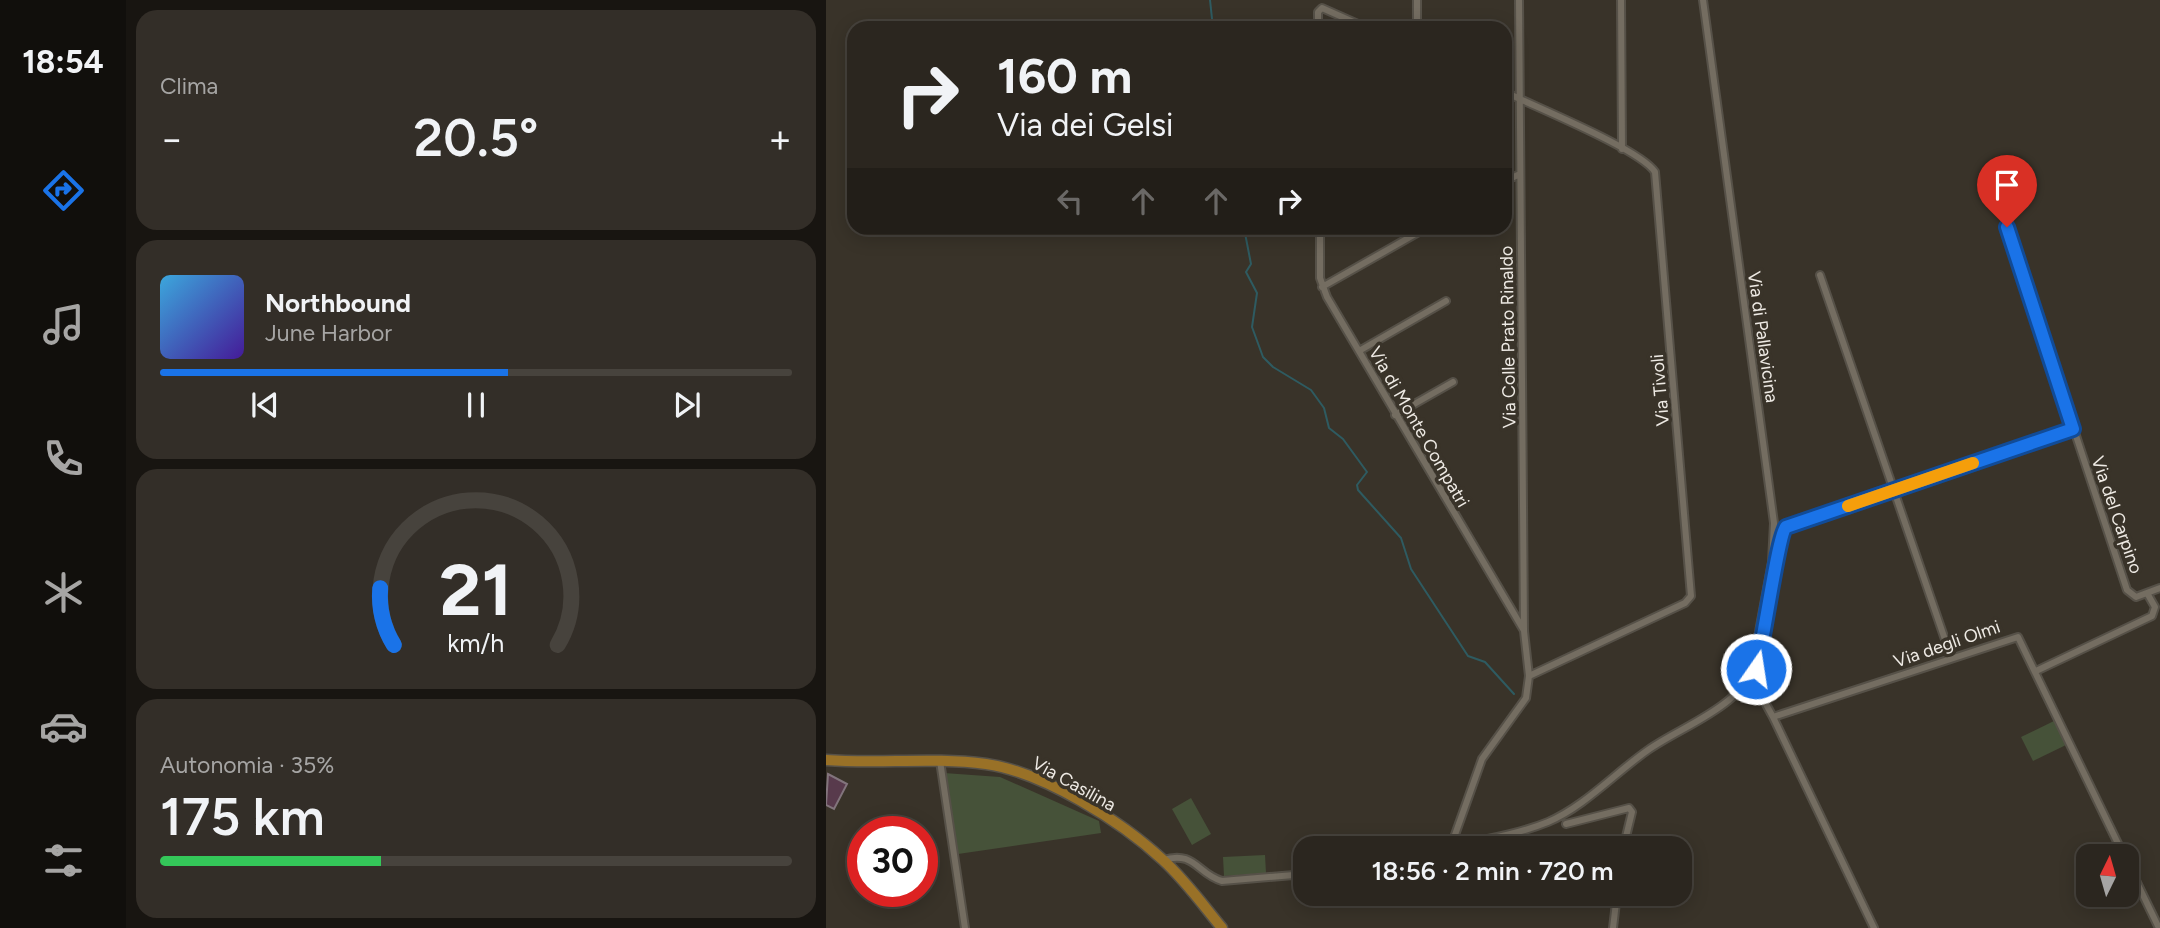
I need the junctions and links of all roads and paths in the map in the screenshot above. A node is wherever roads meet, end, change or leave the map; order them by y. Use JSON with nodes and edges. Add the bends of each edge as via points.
{"nodes":[{"id":1,"x":1417,"y":0,"type":"edge"},
{"id":2,"x":1519,"y":0,"type":"edge"},
{"id":3,"x":1621,"y":0,"type":"edge"},
{"id":4,"x":1703,"y":0,"type":"edge"},
{"id":5,"x":1319,"y":21,"type":"edge"},
{"id":6,"x":1350,"y":21,"type":"edge"},
{"id":7,"x":1417,"y":21,"type":"edge"},
{"id":8,"x":1512,"y":96,"type":"edge"},
{"id":9,"x":1520,"y":100,"type":"junction"},
{"id":10,"x":1622,"y":149,"type":"junction"},
{"id":11,"x":1520,"y":174,"type":"junction"},
{"id":12,"x":1512,"y":178,"type":"edge"},
{"id":13,"x":2007,"y":227,"type":"dead end"},
{"id":14,"x":1320,"y":235,"type":"edge"},
{"id":15,"x":1414,"y":235,"type":"edge"},
{"id":16,"x":1820,"y":275,"type":"dead end"},
{"id":17,"x":1322,"y":287,"type":"junction"},
{"id":18,"x":1446,"y":301,"type":"dead end"},
{"id":19,"x":1359,"y":351,"type":"junction"},
{"id":20,"x":1453,"y":382,"type":"dead end"},
{"id":21,"x":1395,"y":415,"type":"junction"},
{"id":22,"x":2073,"y":429,"type":"junction"},
{"id":23,"x":1893,"y":491,"type":"junction"},
{"id":24,"x":2160,"y":588,"type":"edge"},
{"id":25,"x":2147,"y":593,"type":"junction"},
{"id":26,"x":1524,"y":631,"type":"junction"},
{"id":27,"x":1951,"y":657,"type":"junction"},
{"id":28,"x":2036,"y":671,"type":"junction"},
{"id":29,"x":1529,"y":676,"type":"junction"},
{"id":30,"x":1751,"y":677,"type":"junction"},
{"id":31,"x":1773,"y":717,"type":"junction"},
{"id":32,"x":826,"y":760,"type":"edge"},
{"id":33,"x":940,"y":761,"type":"junction"},
{"id":34,"x":1566,"y":824,"type":"dead end"},
{"id":35,"x":1455,"y":836,"type":"edge"},
{"id":36,"x":1489,"y":836,"type":"edge"},
{"id":37,"x":1626,"y":836,"type":"edge"},
{"id":38,"x":2118,"y":844,"type":"edge"},
{"id":39,"x":1163,"y":860,"type":"junction"},
{"id":40,"x":1293,"y":875,"type":"edge"},
{"id":41,"x":2139,"y":887,"type":"edge"},
{"id":42,"x":1616,"y":906,"type":"edge"},
{"id":43,"x":965,"y":928,"type":"edge"},
{"id":44,"x":1222,"y":928,"type":"edge"},
{"id":45,"x":1613,"y":928,"type":"edge"},
{"id":46,"x":1874,"y":928,"type":"edge"},
{"id":47,"x":2159,"y":928,"type":"edge"}],
"edges":[{"from":1,"to":7,"type":"street"},
{"from":2,"to":9,"type":"street","name":"Via Colle Prato Rinaldo"},
{"from":3,"to":10,"type":"street"},
{"from":4,"to":30,"type":"street","name":"Via di Pallavicina","via":[[1774,523],[1772,562]]},
{"from":5,"to":6,"type":"street","via":[[1320,9]]},
{"from":8,"to":9,"type":"street","name":"Via Tivoli"},
{"from":9,"to":10,"type":"street","name":"Via Tivoli"},
{"from":9,"to":11,"type":"street","name":"Via Colle Prato Rinaldo"},
{"from":10,"to":29,"type":"street","name":"Via Tivoli","via":[[1649,164],[1656,177],[1690,597]]},
{"from":11,"to":12,"type":"street"},
{"from":11,"to":26,"type":"street","name":"Via Colle Prato Rinaldo"},
{"from":13,"to":22,"type":"street","name":"Via del Carpino"},
{"from":14,"to":17,"type":"street","name":"Via di Monte Compatri"},
{"from":15,"to":17,"type":"street"},
{"from":16,"to":23,"type":"street"},
{"from":17,"to":19,"type":"street","name":"Via di Monte Compatri"},
{"from":18,"to":19,"type":"street"},
{"from":19,"to":21,"type":"street","name":"Via di Monte Compatri"},
{"from":20,"to":21,"type":"street"},
{"from":21,"to":26,"type":"street","name":"Via di Monte Compatri"},
{"from":22,"to":23,"type":"street"},
{"from":22,"to":25,"type":"street","name":"Via del Carpino","via":[[2127,590],[2133,596]]},
{"from":23,"to":27,"type":"street"},
{"from":23,"to":30,"type":"street","via":[[1783,530],[1759,657]]},
{"from":24,"to":25,"type":"street"},
{"from":25,"to":28,"type":"street","via":[[2155,609],[2150,617]]},
{"from":26,"to":29,"type":"street","name":"Via Colle Prato Rinaldo"},
{"from":27,"to":28,"type":"street","name":"Via degli Olmi","via":[[2015,636]]},
{"from":27,"to":31,"type":"street","name":"Via degli Olmi"},
{"from":28,"to":38,"type":"street","name":"Via degli Olmi"},
{"from":29,"to":35,"type":"street","via":[[1523,704],[1482,759]]},
{"from":30,"to":31,"type":"street"},
{"from":30,"to":36,"type":"street","via":[[1700,723],[1648,750],[1553,819]]},
{"from":31,"to":46,"type":"street"},
{"from":32,"to":33,"type":"main road","name":"Via Casilina"},
{"from":33,"to":39,"type":"main road","name":"Via Casilina","via":[[992,765],[1030,776],[1115,824]]},
{"from":33,"to":43,"type":"street"},
{"from":34,"to":37,"type":"street","via":[[1629,808]]},
{"from":39,"to":40,"type":"street","via":[[1188,859],[1222,881]]},
{"from":39,"to":44,"type":"main road","name":"Via Casilina"},
{"from":41,"to":47,"type":"street","name":"Via degli Olmi"},
{"from":42,"to":45,"type":"street"}]}
